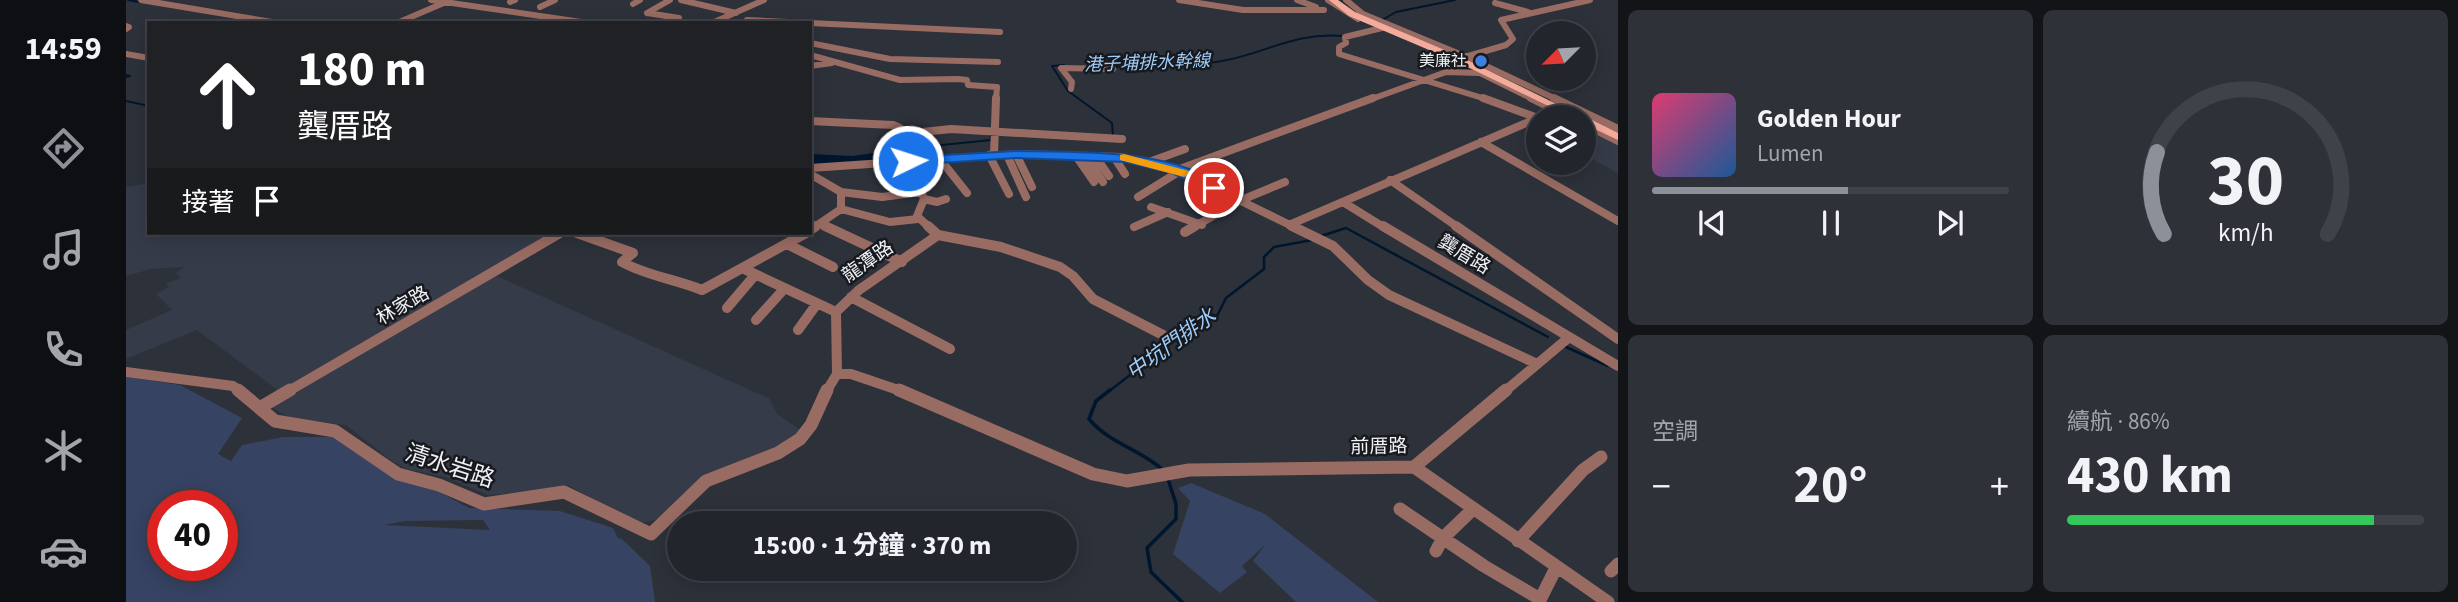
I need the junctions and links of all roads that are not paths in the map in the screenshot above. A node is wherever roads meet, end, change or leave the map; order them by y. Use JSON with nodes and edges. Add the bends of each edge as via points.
{"nodes":[{"id":1,"x":141,"y":0,"type":"edge"},
{"id":2,"x":431,"y":0,"type":"edge"},
{"id":3,"x":476,"y":0,"type":"edge"},
{"id":4,"x":555,"y":0,"type":"edge"},
{"id":5,"x":640,"y":0,"type":"edge"},
{"id":6,"x":670,"y":0,"type":"edge"},
{"id":7,"x":681,"y":0,"type":"edge"},
{"id":8,"x":764,"y":0,"type":"edge"},
{"id":9,"x":1179,"y":0,"type":"edge"},
{"id":10,"x":1297,"y":0,"type":"edge"},
{"id":11,"x":1328,"y":0,"type":"edge"},
{"id":12,"x":1333,"y":0,"type":"edge"},
{"id":13,"x":1340,"y":0,"type":"edge"},
{"id":14,"x":1346,"y":0,"type":"edge"},
{"id":15,"x":1590,"y":0,"type":"edge"},
{"id":16,"x":449,"y":1,"type":"edge"},
{"id":17,"x":1508,"y":1,"type":"edge"},
{"id":18,"x":1495,"y":3,"type":"dead end"},
{"id":19,"x":540,"y":4,"type":"edge"},
{"id":20,"x":633,"y":4,"type":"dead end"},
{"id":21,"x":465,"y":5,"type":"junction"},
{"id":22,"x":528,"y":6,"type":"dead end"},
{"id":23,"x":1324,"y":10,"type":"junction"},
{"id":24,"x":1541,"y":11,"type":"junction"},
{"id":25,"x":1531,"y":13,"type":"junction"},
{"id":26,"x":735,"y":14,"type":"junction"},
{"id":27,"x":1355,"y":14,"type":"junction"},
{"id":28,"x":665,"y":16,"type":"junction"},
{"id":29,"x":679,"y":18,"type":"dead end"},
{"id":30,"x":266,"y":21,"type":"edge"},
{"id":31,"x":402,"y":21,"type":"edge"},
{"id":32,"x":574,"y":21,"type":"edge"},
{"id":33,"x":657,"y":21,"type":"edge"},
{"id":34,"x":717,"y":21,"type":"edge"},
{"id":35,"x":750,"y":21,"type":"edge"},
{"id":36,"x":812,"y":23,"type":"edge"},
{"id":37,"x":1380,"y":25,"type":"junction"},
{"id":38,"x":1000,"y":32,"type":"dead end"},
{"id":39,"x":812,"y":43,"type":"edge"},
{"id":40,"x":126,"y":54,"type":"edge"},
{"id":41,"x":812,"y":56,"type":"edge"},
{"id":42,"x":147,"y":58,"type":"edge"},
{"id":43,"x":1460,"y":58,"type":"junction"},
{"id":44,"x":834,"y":62,"type":"junction"},
{"id":45,"x":998,"y":62,"type":"dead end"},
{"id":46,"x":812,"y":66,"type":"edge"},
{"id":47,"x":1113,"y":69,"type":"dead end"},
{"id":48,"x":1479,"y":73,"type":"junction"},
{"id":49,"x":1419,"y":82,"type":"junction"},
{"id":50,"x":1517,"y":83,"type":"junction"},
{"id":51,"x":1071,"y":89,"type":"dead end"},
{"id":52,"x":1551,"y":105,"type":"edge"},
{"id":53,"x":1552,"y":105,"type":"edge"},
{"id":54,"x":1553,"y":105,"type":"edge"},
{"id":55,"x":1526,"y":113,"type":"edge"},
{"id":56,"x":812,"y":121,"type":"edge"},
{"id":57,"x":1526,"y":123,"type":"edge"},
{"id":58,"x":1596,"y":125,"type":"edge"},
{"id":59,"x":993,"y":130,"type":"junction"},
{"id":60,"x":904,"y":134,"type":"junction"},
{"id":61,"x":1618,"y":135,"type":"edge"},
{"id":62,"x":1122,"y":139,"type":"dead end"},
{"id":63,"x":1481,"y":142,"type":"junction"},
{"id":64,"x":1185,"y":149,"type":"dead end"},
{"id":65,"x":1012,"y":154,"type":"junction"},
{"id":66,"x":991,"y":155,"type":"junction"},
{"id":67,"x":1086,"y":156,"type":"junction"},
{"id":68,"x":1114,"y":157,"type":"junction"},
{"id":69,"x":931,"y":160,"type":"junction"},
{"id":70,"x":1149,"y":162,"type":"junction"},
{"id":71,"x":812,"y":168,"type":"edge"},
{"id":72,"x":1178,"y":171,"type":"junction"},
{"id":73,"x":1125,"y":174,"type":"dead end"},
{"id":74,"x":812,"y":175,"type":"edge"},
{"id":75,"x":1102,"y":180,"type":"dead end"},
{"id":76,"x":1390,"y":180,"type":"junction"},
{"id":77,"x":1285,"y":182,"type":"dead end"},
{"id":78,"x":1032,"y":187,"type":"dead end"},
{"id":79,"x":841,"y":192,"type":"junction"},
{"id":80,"x":967,"y":193,"type":"dead end"},
{"id":81,"x":1009,"y":194,"type":"dead end"},
{"id":82,"x":923,"y":196,"type":"junction"},
{"id":83,"x":1026,"y":197,"type":"dead end"},
{"id":84,"x":1138,"y":197,"type":"dead end"},
{"id":85,"x":946,"y":199,"type":"dead end"},
{"id":86,"x":1239,"y":201,"type":"junction"},
{"id":87,"x":1343,"y":202,"type":"junction"},
{"id":88,"x":841,"y":209,"type":"junction"},
{"id":89,"x":918,"y":219,"type":"junction"},
{"id":90,"x":1618,"y":221,"type":"edge"},
{"id":91,"x":821,"y":224,"type":"junction"},
{"id":92,"x":1133,"y":224,"type":"dead end"},
{"id":93,"x":1202,"y":225,"type":"junction"},
{"id":94,"x":1289,"y":225,"type":"junction"},
{"id":95,"x":812,"y":230,"type":"edge"},
{"id":96,"x":1185,"y":232,"type":"dead end"},
{"id":97,"x":938,"y":234,"type":"junction"},
{"id":98,"x":557,"y":235,"type":"edge"},
{"id":99,"x":583,"y":235,"type":"edge"},
{"id":100,"x":803,"y":235,"type":"edge"},
{"id":101,"x":787,"y":244,"type":"junction"},
{"id":102,"x":902,"y":262,"type":"junction"},
{"id":103,"x":833,"y":267,"type":"dead end"},
{"id":104,"x":744,"y":270,"type":"junction"},
{"id":105,"x":755,"y":275,"type":"junction"},
{"id":106,"x":784,"y":289,"type":"junction"},
{"id":107,"x":851,"y":297,"type":"junction"},
{"id":108,"x":816,"y":304,"type":"junction"},
{"id":109,"x":727,"y":308,"type":"dead end"},
{"id":110,"x":836,"y":312,"type":"junction"},
{"id":111,"x":756,"y":320,"type":"dead end"},
{"id":112,"x":798,"y":330,"type":"dead end"},
{"id":113,"x":1163,"y":335,"type":"dead end"},
{"id":114,"x":1567,"y":339,"type":"junction"},
{"id":115,"x":1618,"y":339,"type":"edge"},
{"id":116,"x":950,"y":349,"type":"dead end"},
{"id":117,"x":1535,"y":363,"type":"junction"},
{"id":118,"x":1618,"y":366,"type":"edge"},
{"id":119,"x":126,"y":372,"type":"edge"},
{"id":120,"x":837,"y":374,"type":"junction"},
{"id":121,"x":261,"y":407,"type":"junction"},
{"id":122,"x":1601,"y":457,"type":"dead end"},
{"id":123,"x":1414,"y":467,"type":"junction"},
{"id":124,"x":1401,"y":509,"type":"dead end"},
{"id":125,"x":1472,"y":510,"type":"junction"},
{"id":126,"x":1518,"y":541,"type":"junction"},
{"id":127,"x":1440,"y":545,"type":"junction"},
{"id":128,"x":1556,"y":568,"type":"junction"},
{"id":129,"x":1539,"y":600,"type":"edge"},
{"id":130,"x":1608,"y":602,"type":"edge"}],
"edges":[{"from":1,"to":30,"type":"street"},
{"from":2,"to":16,"type":"street"},
{"from":3,"to":21,"type":"street"},
{"from":4,"to":19,"type":"street"},
{"from":5,"to":20,"type":"street"},
{"from":6,"to":28,"type":"street","via":[[648,13]]},
{"from":7,"to":26,"type":"street"},
{"from":8,"to":26,"type":"street"},
{"from":9,"to":23,"type":"street","via":[[1243,10]]},
{"from":10,"to":23,"type":"street"},
{"from":11,"to":27,"type":"street"},
{"from":12,"to":27,"type":"main road"},
{"from":13,"to":27,"type":"main road"},
{"from":14,"to":27,"type":"street"},
{"from":15,"to":24,"type":"street"},
{"from":16,"to":21,"type":"street"},
{"from":16,"to":31,"type":"street"},
{"from":17,"to":24,"type":"street"},
{"from":18,"to":25,"type":"street"},
{"from":19,"to":22,"type":"street"},
{"from":21,"to":32,"type":"street"},
{"from":23,"to":27,"type":"street"},
{"from":24,"to":25,"type":"street"},
{"from":25,"to":43,"type":"street","via":[[1500,20],[1513,37],[1506,45]]},
{"from":26,"to":34,"type":"street"},
{"from":26,"to":35,"type":"street"},
{"from":27,"to":37,"type":"main road"},
{"from":28,"to":29,"type":"street"},
{"from":28,"to":33,"type":"street"},
{"from":36,"to":38,"type":"street"},
{"from":37,"to":43,"type":"main road"},
{"from":37,"to":49,"type":"street","via":[[1354,38],[1342,35],[1346,43],[1339,47],[1339,54]]},
{"from":39,"to":45,"type":"street","via":[[900,60]]},
{"from":40,"to":42,"type":"street"},
{"from":41,"to":44,"type":"street"},
{"from":43,"to":48,"type":"street"},
{"from":43,"to":50,"type":"main road"},
{"from":43,"to":53,"type":"main road"},
{"from":44,"to":46,"type":"street"},
{"from":44,"to":59,"type":"street","via":[[900,80],[958,79],[967,80],[968,85],[997,87]]},
{"from":47,"to":51,"type":"street","via":[[1061,68],[1072,82]]},
{"from":48,"to":49,"type":"street","via":[[1446,72]]},
{"from":48,"to":52,"type":"street"},
{"from":49,"to":55,"type":"street"},
{"from":49,"to":72,"type":"street"},
{"from":50,"to":54,"type":"main road"},
{"from":50,"to":61,"type":"street"},
{"from":56,"to":60,"type":"street","via":[[893,125]]},
{"from":57,"to":63,"type":"street"},
{"from":58,"to":61,"type":"main road"},
{"from":59,"to":60,"type":"street"},
{"from":59,"to":62,"type":"street"},
{"from":59,"to":66,"type":"street"},
{"from":60,"to":69,"type":"street"},
{"from":63,"to":76,"type":"street"},
{"from":63,"to":90,"type":"street"},
{"from":64,"to":70,"type":"street"},
{"from":65,"to":66,"type":"street"},
{"from":65,"to":67,"type":"street"},
{"from":65,"to":78,"type":"street"},
{"from":65,"to":83,"type":"street"},
{"from":66,"to":69,"type":"street"},
{"from":66,"to":81,"type":"street"},
{"from":67,"to":68,"type":"street"},
{"from":67,"to":75,"type":"street"},
{"from":68,"to":70,"type":"street"},
{"from":68,"to":73,"type":"street"},
{"from":69,"to":71,"type":"street"},
{"from":69,"to":80,"type":"street"},
{"from":69,"to":82,"type":"street","via":[[917,166],[915,174]]},
{"from":70,"to":72,"type":"street"},
{"from":72,"to":84,"type":"street"},
{"from":72,"to":86,"type":"street"},
{"from":74,"to":79,"type":"street"},
{"from":76,"to":87,"type":"street"},
{"from":76,"to":115,"type":"street"},
{"from":77,"to":86,"type":"street"},
{"from":79,"to":82,"type":"street"},
{"from":79,"to":88,"type":"street"},
{"from":82,"to":85,"type":"street","via":[[937,202]]},
{"from":82,"to":89,"type":"street"},
{"from":86,"to":93,"type":"street"},
{"from":86,"to":94,"type":"street"},
{"from":87,"to":94,"type":"street"},
{"from":87,"to":114,"type":"street","name":"龔厝路"},
{"from":88,"to":89,"type":"street","via":[[893,220]]},
{"from":88,"to":91,"type":"street"},
{"from":89,"to":97,"type":"street"},
{"from":91,"to":95,"type":"street"},
{"from":91,"to":102,"type":"street"},
{"from":92,"to":93,"type":"street","via":[[1159,209]]},
{"from":93,"to":96,"type":"street"},
{"from":94,"to":117,"type":"street","via":[[1338,250],[1388,295]]},
{"from":97,"to":102,"type":"street","name":"龍潭路"},
{"from":97,"to":113,"type":"street","via":[[1040,258],[1073,276],[1093,299]]},
{"from":98,"to":121,"type":"street","name":"林家路"},
{"from":99,"to":104,"type":"street","via":[[633,253],[621,262],[642,273],[702,290]]},
{"from":100,"to":101,"type":"street"},
{"from":101,"to":103,"type":"street"},
{"from":101,"to":104,"type":"street"},
{"from":102,"to":107,"type":"street","name":"龍潭路"},
{"from":104,"to":105,"type":"street"},
{"from":105,"to":106,"type":"street"},
{"from":105,"to":109,"type":"street"},
{"from":106,"to":108,"type":"street"},
{"from":106,"to":111,"type":"street"},
{"from":107,"to":110,"type":"street","name":"龍潭路"},
{"from":107,"to":116,"type":"street"},
{"from":108,"to":110,"type":"street"},
{"from":108,"to":112,"type":"street"},
{"from":110,"to":120,"type":"street","name":"龍潭路","via":[[841,326],[834,354]]},
{"from":114,"to":117,"type":"street","name":"前厝路"},
{"from":114,"to":118,"type":"street"},
{"from":117,"to":123,"type":"street","name":"前厝路","via":[[1495,402]]},
{"from":119,"to":121,"type":"street","name":"清水岩路","via":[[233,386]]},
{"from":120,"to":121,"type":"street","name":"清水岩路","via":[[800,439],[772,457],[704,482],[651,534],[564,492],[484,504],[398,474],[335,431],[275,421]]},
{"from":120,"to":123,"type":"street","name":"前厝路","via":[[851,374],[925,398],[1093,474],[1127,481],[1171,473],[1267,467]]},
{"from":122,"to":126,"type":"street","via":[[1583,470]]},
{"from":123,"to":125,"type":"street"},
{"from":124,"to":127,"type":"street"},
{"from":125,"to":126,"type":"street"},
{"from":125,"to":127,"type":"street"},
{"from":126,"to":128,"type":"street"},
{"from":127,"to":129,"type":"street"},
{"from":128,"to":129,"type":"street"},
{"from":128,"to":130,"type":"street"}]}
